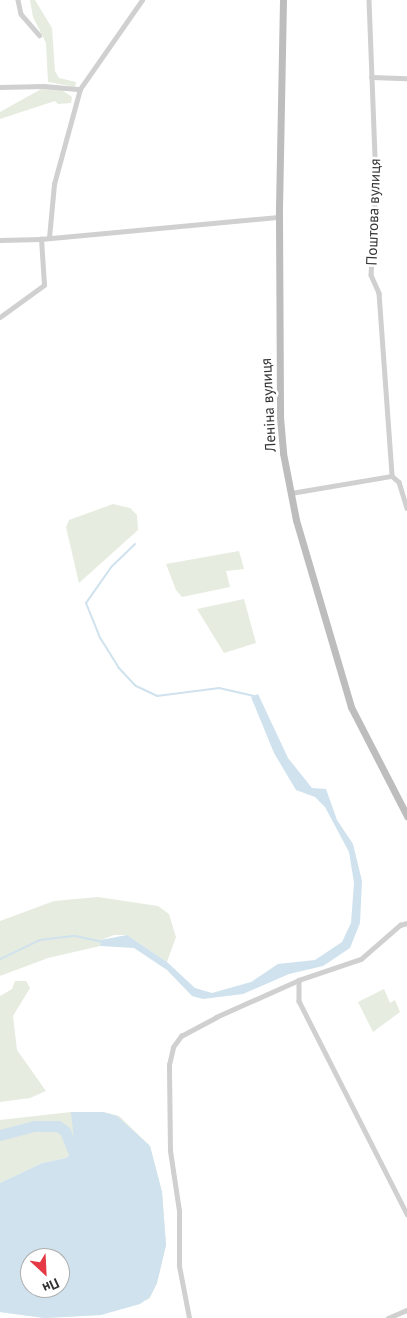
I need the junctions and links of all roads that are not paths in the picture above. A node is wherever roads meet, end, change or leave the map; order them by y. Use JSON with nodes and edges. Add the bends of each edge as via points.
{"nodes":[{"id":1,"x":18,"y":0,"type":"edge"},
{"id":2,"x":142,"y":0,"type":"edge"},
{"id":3,"x":283,"y":0,"type":"edge"},
{"id":4,"x":369,"y":0,"type":"edge"},
{"id":5,"x":39,"y":35,"type":"dead end"},
{"id":6,"x":371,"y":77,"type":"junction"},
{"id":7,"x":407,"y":78,"type":"edge"},
{"id":8,"x":0,"y":87,"type":"edge"},
{"id":9,"x":80,"y":89,"type":"junction"},
{"id":10,"x":279,"y":216,"type":"junction"},
{"id":11,"x":49,"y":238,"type":"junction"},
{"id":12,"x":41,"y":239,"type":"junction"},
{"id":13,"x":0,"y":240,"type":"edge"},
{"id":14,"x":0,"y":317,"type":"edge"},
{"id":15,"x":392,"y":476,"type":"junction"},
{"id":16,"x":291,"y":493,"type":"junction"},
{"id":17,"x":407,"y":508,"type":"edge"},
{"id":18,"x":407,"y":816,"type":"edge"},
{"id":19,"x":407,"y":923,"type":"edge"},
{"id":20,"x":299,"y":980,"type":"junction"},
{"id":21,"x":407,"y":1214,"type":"edge"},
{"id":22,"x":407,"y":1310,"type":"edge"},
{"id":23,"x":189,"y":1318,"type":"edge"},
{"id":24,"x":388,"y":1318,"type":"edge"}],
"edges":[{"from":1,"to":5,"type":"street","via":[[21,14]]},
{"from":2,"to":9,"type":"street"},
{"from":3,"to":10,"type":"street","name":"Леніна вулиця"},
{"from":4,"to":6,"type":"street","name":"Поштова вулиця"},
{"from":6,"to":7,"type":"street"},
{"from":6,"to":15,"type":"street","name":"Поштова вулиця","via":[[376,186],[371,275],[379,293]]},
{"from":8,"to":9,"type":"street"},
{"from":9,"to":11,"type":"street","via":[[54,184]]},
{"from":10,"to":11,"type":"street"},
{"from":10,"to":16,"type":"street","name":"Леніна вулиця","via":[[280,417]]},
{"from":11,"to":12,"type":"street"},
{"from":12,"to":13,"type":"street"},
{"from":12,"to":14,"type":"street","via":[[44,285]]},
{"from":15,"to":16,"type":"street"},
{"from":15,"to":17,"type":"street","name":"Поштова вулиця","via":[[399,482]]},
{"from":16,"to":18,"type":"street","name":"Леніна вулиця","via":[[351,707]]},
{"from":19,"to":20,"type":"street","via":[[400,925],[361,959]]},
{"from":20,"to":21,"type":"street","via":[[298,1001]]},
{"from":20,"to":23,"type":"street","via":[[216,1017],[181,1036],[173,1047],[169,1065],[170,1151],[179,1212],[179,1266]]},
{"from":22,"to":24,"type":"street"}]}
